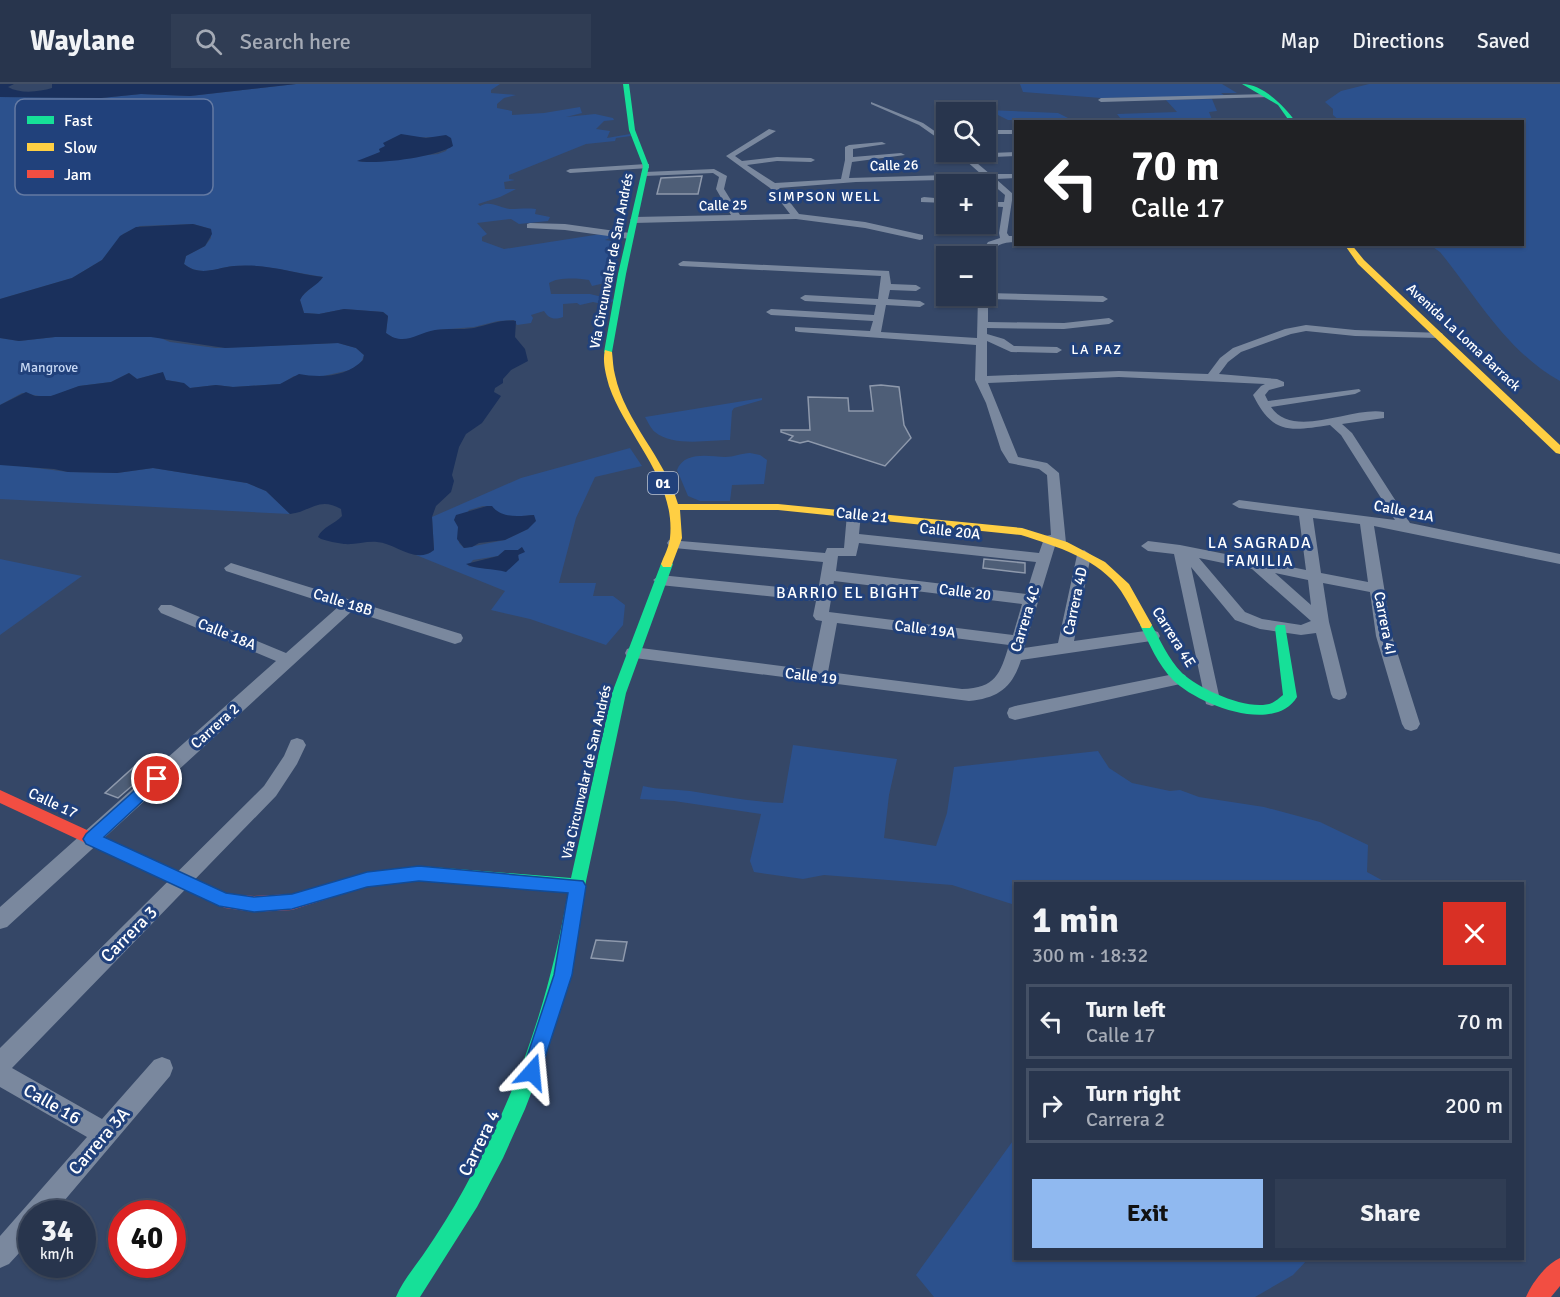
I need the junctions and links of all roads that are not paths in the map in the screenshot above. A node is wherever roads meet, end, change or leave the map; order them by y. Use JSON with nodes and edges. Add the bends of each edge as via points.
{"nodes":[{"id":1,"x":626,"y":84,"type":"edge"},
{"id":2,"x":1245,"y":84,"type":"edge"},
{"id":3,"x":1268,"y":96,"type":"junction"},
{"id":4,"x":1101,"y":100,"type":"dead end"},
{"id":5,"x":873,"y":104,"type":"dead end"},
{"id":6,"x":1292,"y":120,"type":"edge"},
{"id":7,"x":772,"y":131,"type":"dead end"},
{"id":8,"x":996,"y":132,"type":"edge"},
{"id":9,"x":1014,"y":132,"type":"edge"},
{"id":10,"x":936,"y":134,"type":"edge"},
{"id":11,"x":882,"y":144,"type":"dead end"},
{"id":12,"x":996,"y":154,"type":"edge"},
{"id":13,"x":1014,"y":154,"type":"edge"},
{"id":14,"x":901,"y":155,"type":"dead end"},
{"id":15,"x":811,"y":160,"type":"dead end"},
{"id":16,"x":849,"y":160,"type":"junction"},
{"id":17,"x":972,"y":162,"type":"edge"},
{"id":18,"x":741,"y":163,"type":"junction"},
{"id":19,"x":977,"y":166,"type":"junction"},
{"id":20,"x":994,"y":166,"type":"dead end"},
{"id":21,"x":646,"y":170,"type":"junction"},
{"id":22,"x":570,"y":171,"type":"dead end"},
{"id":23,"x":986,"y":174,"type":"edge"},
{"id":24,"x":1014,"y":176,"type":"edge"},
{"id":25,"x":996,"y":177,"type":"edge"},
{"id":26,"x":936,"y":180,"type":"edge"},
{"id":27,"x":844,"y":181,"type":"junction"},
{"id":28,"x":996,"y":182,"type":"edge"},
{"id":29,"x":774,"y":186,"type":"junction"},
{"id":30,"x":1012,"y":192,"type":"edge"},
{"id":31,"x":924,"y":200,"type":"dead end"},
{"id":32,"x":936,"y":201,"type":"edge"},
{"id":33,"x":996,"y":204,"type":"edge"},
{"id":34,"x":1008,"y":205,"type":"junction"},
{"id":35,"x":796,"y":216,"type":"junction"},
{"id":36,"x":738,"y":219,"type":"junction"},
{"id":37,"x":634,"y":220,"type":"junction"},
{"id":38,"x":1005,"y":220,"type":"junction"},
{"id":39,"x":1014,"y":221,"type":"edge"},
{"id":40,"x":530,"y":226,"type":"dead end"},
{"id":41,"x":630,"y":236,"type":"junction"},
{"id":42,"x":920,"y":237,"type":"dead end"},
{"id":43,"x":1005,"y":238,"type":"junction"},
{"id":44,"x":1014,"y":239,"type":"edge"},
{"id":45,"x":990,"y":246,"type":"edge"},
{"id":46,"x":1349,"y":246,"type":"edge"},
{"id":47,"x":683,"y":264,"type":"dead end"},
{"id":48,"x":837,"y":285,"type":"junction"},
{"id":49,"x":886,"y":287,"type":"junction"},
{"id":50,"x":916,"y":288,"type":"dead end"},
{"id":51,"x":996,"y":296,"type":"edge"},
{"id":52,"x":805,"y":298,"type":"dead end"},
{"id":53,"x":1103,"y":299,"type":"dead end"},
{"id":54,"x":883,"y":302,"type":"junction"},
{"id":55,"x":920,"y":304,"type":"dead end"},
{"id":56,"x":983,"y":306,"type":"edge"},
{"id":57,"x":771,"y":312,"type":"dead end"},
{"id":58,"x":835,"y":316,"type":"junction"},
{"id":59,"x":879,"y":318,"type":"junction"},
{"id":60,"x":1109,"y":321,"type":"dead end"},
{"id":61,"x":799,"y":329,"type":"dead end"},
{"id":62,"x":832,"y":331,"type":"junction"},
{"id":63,"x":875,"y":334,"type":"junction"},
{"id":64,"x":1437,"y":334,"type":"junction"},
{"id":65,"x":983,"y":335,"type":"junction"},
{"id":66,"x":1057,"y":350,"type":"dead end"},
{"id":67,"x":1211,"y":377,"type":"junction"},
{"id":68,"x":981,"y":380,"type":"junction"},
{"id":69,"x":1355,"y":391,"type":"dead end"},
{"id":70,"x":1264,"y":405,"type":"junction"},
{"id":71,"x":1380,"y":415,"type":"dead end"},
{"id":72,"x":1333,"y":423,"type":"junction"},
{"id":73,"x":1560,"y":451,"type":"edge"},
{"id":74,"x":1239,"y":504,"type":"dead end"},
{"id":75,"x":674,"y":507,"type":"junction"},
{"id":76,"x":1305,"y":512,"type":"junction"},
{"id":77,"x":854,"y":514,"type":"junction"},
{"id":78,"x":1366,"y":520,"type":"junction"},
{"id":79,"x":1405,"y":526,"type":"junction"},
{"id":80,"x":852,"y":538,"type":"junction"},
{"id":81,"x":1054,"y":541,"type":"junction"},
{"id":82,"x":674,"y":543,"type":"junction"},
{"id":83,"x":1148,"y":546,"type":"dead end"},
{"id":84,"x":1182,"y":550,"type":"junction"},
{"id":85,"x":1084,"y":555,"type":"junction"},
{"id":86,"x":831,"y":558,"type":"junction"},
{"id":87,"x":1044,"y":558,"type":"junction"},
{"id":88,"x":1560,"y":559,"type":"edge"},
{"id":89,"x":1256,"y":565,"type":"junction"},
{"id":90,"x":231,"y":568,"type":"dead end"},
{"id":91,"x":828,"y":575,"type":"junction"},
{"id":92,"x":1317,"y":578,"type":"junction"},
{"id":93,"x":660,"y":580,"type":"junction"},
{"id":94,"x":1378,"y":589,"type":"junction"},
{"id":95,"x":824,"y":597,"type":"junction"},
{"id":96,"x":1031,"y":600,"type":"junction"},
{"id":97,"x":350,"y":604,"type":"junction"},
{"id":98,"x":166,"y":609,"type":"dead end"},
{"id":99,"x":831,"y":617,"type":"junction"},
{"id":100,"x":1321,"y":622,"type":"junction"},
{"id":101,"x":1281,"y":627,"type":"junction"},
{"id":102,"x":1152,"y":636,"type":"junction"},
{"id":103,"x":455,"y":638,"type":"dead end"},
{"id":104,"x":1017,"y":648,"type":"junction"},
{"id":105,"x":1065,"y":648,"type":"junction"},
{"id":106,"x":633,"y":653,"type":"junction"},
{"id":107,"x":288,"y":660,"type":"junction"},
{"id":108,"x":819,"y":677,"type":"junction"},
{"id":109,"x":1179,"y":679,"type":"junction"},
{"id":110,"x":989,"y":691,"type":"joint"},
{"id":111,"x":1339,"y":694,"type":"dead end"},
{"id":112,"x":1212,"y":700,"type":"junction"},
{"id":113,"x":1015,"y":713,"type":"dead end"},
{"id":114,"x":1411,"y":724,"type":"dead end"},
{"id":115,"x":297,"y":745,"type":"dead end"},
{"id":116,"x":0,"y":796,"type":"edge"},
{"id":117,"x":91,"y":839,"type":"junction"},
{"id":118,"x":180,"y":882,"type":"junction"},
{"id":119,"x":577,"y":886,"type":"junction"},
{"id":120,"x":0,"y":920,"type":"edge"},
{"id":121,"x":0,"y":1064,"type":"edge"},
{"id":122,"x":162,"y":1068,"type":"dead end"},
{"id":123,"x":0,"y":1074,"type":"edge"},
{"id":124,"x":105,"y":1134,"type":"junction"},
{"id":125,"x":48,"y":1200,"type":"edge"},
{"id":126,"x":18,"y":1234,"type":"edge"},
{"id":127,"x":0,"y":1255,"type":"edge"},
{"id":128,"x":1560,"y":1269,"type":"edge"},
{"id":129,"x":407,"y":1297,"type":"edge"},
{"id":130,"x":1538,"y":1297,"type":"edge"}],
"edges":[{"from":1,"to":21,"type":"main road","name":"Vía Circunvalar de San Andrés","via":[[632,130]]},
{"from":2,"to":3,"type":"main road"},
{"from":3,"to":4,"type":"street"},
{"from":3,"to":6,"type":"main road"},
{"from":5,"to":10,"type":"street"},
{"from":7,"to":18,"type":"street","via":[[731,154]]},
{"from":8,"to":9,"type":"street"},
{"from":11,"to":16,"type":"street","via":[[849,146]]},
{"from":12,"to":13,"type":"street"},
{"from":14,"to":16,"type":"street"},
{"from":15,"to":18,"type":"street"},
{"from":16,"to":27,"type":"street"},
{"from":17,"to":19,"type":"street"},
{"from":18,"to":29,"type":"street"},
{"from":19,"to":20,"type":"street"},
{"from":19,"to":23,"type":"street"},
{"from":21,"to":22,"type":"street"},
{"from":21,"to":36,"type":"street","via":[[720,173],[720,189]]},
{"from":21,"to":37,"type":"main road","name":"Vía Circunvalar de San Andrés","number":"01"},
{"from":24,"to":25,"type":"street","name":"Calle 26"},
{"from":26,"to":27,"type":"street","name":"Calle 26","via":[[856,184]]},
{"from":27,"to":29,"type":"street","name":"Calle 26","via":[[803,179]]},
{"from":28,"to":30,"type":"street"},
{"from":29,"to":35,"type":"street"},
{"from":30,"to":34,"type":"street"},
{"from":31,"to":32,"type":"street"},
{"from":33,"to":34,"type":"street"},
{"from":34,"to":38,"type":"street"},
{"from":35,"to":36,"type":"street","name":"Calle 25"},
{"from":35,"to":42,"type":"street","name":"Calle 25"},
{"from":36,"to":37,"type":"street","name":"Calle 25"},
{"from":37,"to":41,"type":"main road","name":"Vía Circunvalar de San Andrés","number":"01"},
{"from":38,"to":39,"type":"street"},
{"from":38,"to":43,"type":"street"},
{"from":40,"to":41,"type":"street"},
{"from":41,"to":75,"type":"main road","name":"Vía Circunvalar de San Andrés","number":"01","via":[[608,365],[621,406],[632,419]]},
{"from":43,"to":44,"type":"street"},
{"from":43,"to":45,"type":"street"},
{"from":46,"to":64,"type":"main road","name":"Avenida La Loma Barrack"},
{"from":47,"to":48,"type":"street"},
{"from":48,"to":49,"type":"street","via":[[884,273]]},
{"from":48,"to":52,"type":"street"},
{"from":48,"to":54,"type":"street"},
{"from":48,"to":58,"type":"street"},
{"from":49,"to":50,"type":"street"},
{"from":49,"to":54,"type":"street"},
{"from":51,"to":53,"type":"street"},
{"from":54,"to":55,"type":"street"},
{"from":54,"to":59,"type":"street"},
{"from":56,"to":65,"type":"street"},
{"from":57,"to":58,"type":"street"},
{"from":58,"to":59,"type":"street"},
{"from":58,"to":62,"type":"street"},
{"from":59,"to":63,"type":"street"},
{"from":60,"to":65,"type":"street"},
{"from":61,"to":62,"type":"street"},
{"from":62,"to":63,"type":"street"},
{"from":63,"to":65,"type":"street"},
{"from":64,"to":67,"type":"street","via":[[1306,328],[1289,331],[1238,350]]},
{"from":64,"to":73,"type":"main road","name":"Avenida La Loma Barrack"},
{"from":65,"to":66,"type":"street","via":[[1011,349]]},
{"from":65,"to":68,"type":"street"},
{"from":67,"to":68,"type":"street","via":[[1107,374]]},
{"from":67,"to":70,"type":"street","via":[[1277,382],[1280,384],[1265,388],[1259,395]]},
{"from":68,"to":81,"type":"street","via":[[1009,455],[1019,463],[1042,466],[1053,473]]},
{"from":69,"to":70,"type":"street"},
{"from":70,"to":72,"type":"street","via":[[1286,424]]},
{"from":71,"to":72,"type":"street"},
{"from":72,"to":79,"type":"street","via":[[1346,434]]},
{"from":74,"to":76,"type":"street","name":"Calle 21A"},
{"from":75,"to":77,"type":"main road","name":"Calle 21","via":[[778,507]]},
{"from":75,"to":82,"type":"main road","name":"Vía Circunvalar de San Andrés","number":"01"},
{"from":76,"to":78,"type":"street","name":"Calle 21A"},
{"from":76,"to":92,"type":"street"},
{"from":77,"to":80,"type":"street"},
{"from":77,"to":81,"type":"main road","name":"Calle 21","via":[[1022,532]]},
{"from":78,"to":79,"type":"street","name":"Calle 21A"},
{"from":78,"to":94,"type":"street","name":"Carrera 4I"},
{"from":79,"to":88,"type":"street","name":"Calle 21A"},
{"from":80,"to":86,"type":"street","via":[[850,553],[832,551]]},
{"from":80,"to":87,"type":"street","name":"Calle 20A"},
{"from":81,"to":85,"type":"main road","name":"Carrera 4E"},
{"from":81,"to":87,"type":"street","name":"Carrera 4C"},
{"from":82,"to":86,"type":"street"},
{"from":82,"to":93,"type":"main road","name":"Vía Circunvalar de San Andrés","number":"01"},
{"from":83,"to":84,"type":"street"},
{"from":84,"to":89,"type":"street"},
{"from":84,"to":101,"type":"street","via":[[1240,616]]},
{"from":84,"to":112,"type":"street"},
{"from":85,"to":102,"type":"main road","name":"Carrera 4E","via":[[1123,585]]},
{"from":85,"to":105,"type":"street","name":"Carrera 4D"},
{"from":86,"to":91,"type":"street"},
{"from":87,"to":96,"type":"street","name":"Carrera 4C"},
{"from":89,"to":92,"type":"street"},
{"from":89,"to":100,"type":"street"},
{"from":90,"to":97,"type":"street","name":"Calle 18B"},
{"from":91,"to":95,"type":"street"},
{"from":91,"to":96,"type":"street","name":"Calle 20"},
{"from":92,"to":94,"type":"street"},
{"from":92,"to":100,"type":"street"},
{"from":93,"to":95,"type":"street"},
{"from":93,"to":106,"type":"main road","name":"Vía Circunvalar de San Andrés","number":"01"},
{"from":94,"to":114,"type":"street","name":"Carrera 4I","via":[[1384,636]]},
{"from":95,"to":99,"type":"street","via":[[821,616]]},
{"from":96,"to":104,"type":"street","name":"Carrera 4C"},
{"from":97,"to":103,"type":"street","name":"Calle 18B"},
{"from":97,"to":107,"type":"street","name":"Carrera 2"},
{"from":98,"to":107,"type":"street","name":"Calle 18A"},
{"from":99,"to":104,"type":"street","name":"Calle 19A"},
{"from":99,"to":108,"type":"street"},
{"from":100,"to":101,"type":"street","via":[[1310,629]]},
{"from":100,"to":111,"type":"street"},
{"from":101,"to":112,"type":"main road","name":"Carrera 4E","via":[[1290,697],[1270,711]]},
{"from":102,"to":105,"type":"street","name":"Calle 19A"},
{"from":102,"to":109,"type":"main road","name":"Carrera 4E"},
{"from":104,"to":105,"type":"street","name":"Calle 19A"},
{"from":104,"to":110,"type":"street","name":"Carrera 4C","via":[[1008,675]]},
{"from":106,"to":108,"type":"street","name":"Calle 19"},
{"from":106,"to":119,"type":"main road","name":"Vía Circunvalar de San Andrés","number":"01","via":[[619,693]]},
{"from":107,"to":117,"type":"street","name":"Carrera 2"},
{"from":108,"to":110,"type":"street","name":"Calle 19","via":[[962,695]]},
{"from":109,"to":112,"type":"main road","name":"Carrera 4E"},
{"from":109,"to":113,"type":"street"},
{"from":115,"to":118,"type":"street","name":"Carrera 3","via":[[270,791]]},
{"from":116,"to":117,"type":"main road","name":"Calle 17"},
{"from":117,"to":118,"type":"main road","name":"Calle 17"},
{"from":117,"to":120,"type":"street","name":"Carrera 2"},
{"from":118,"to":119,"type":"main road","name":"Calle 17","via":[[225,901],[254,904],[292,902],[367,879],[419,873]]},
{"from":118,"to":121,"type":"street","name":"Carrera 3"},
{"from":119,"to":129,"type":"main road","name":"Carrera 4","via":[[563,975],[532,1072],[469,1203]]},
{"from":122,"to":124,"type":"street","name":"Carrera 3A"},
{"from":123,"to":124,"type":"street","name":"Calle 16"},
{"from":124,"to":125,"type":"street","name":"Carrera 3A"},
{"from":126,"to":127,"type":"street"},
{"from":128,"to":130,"type":"main road"}]}
